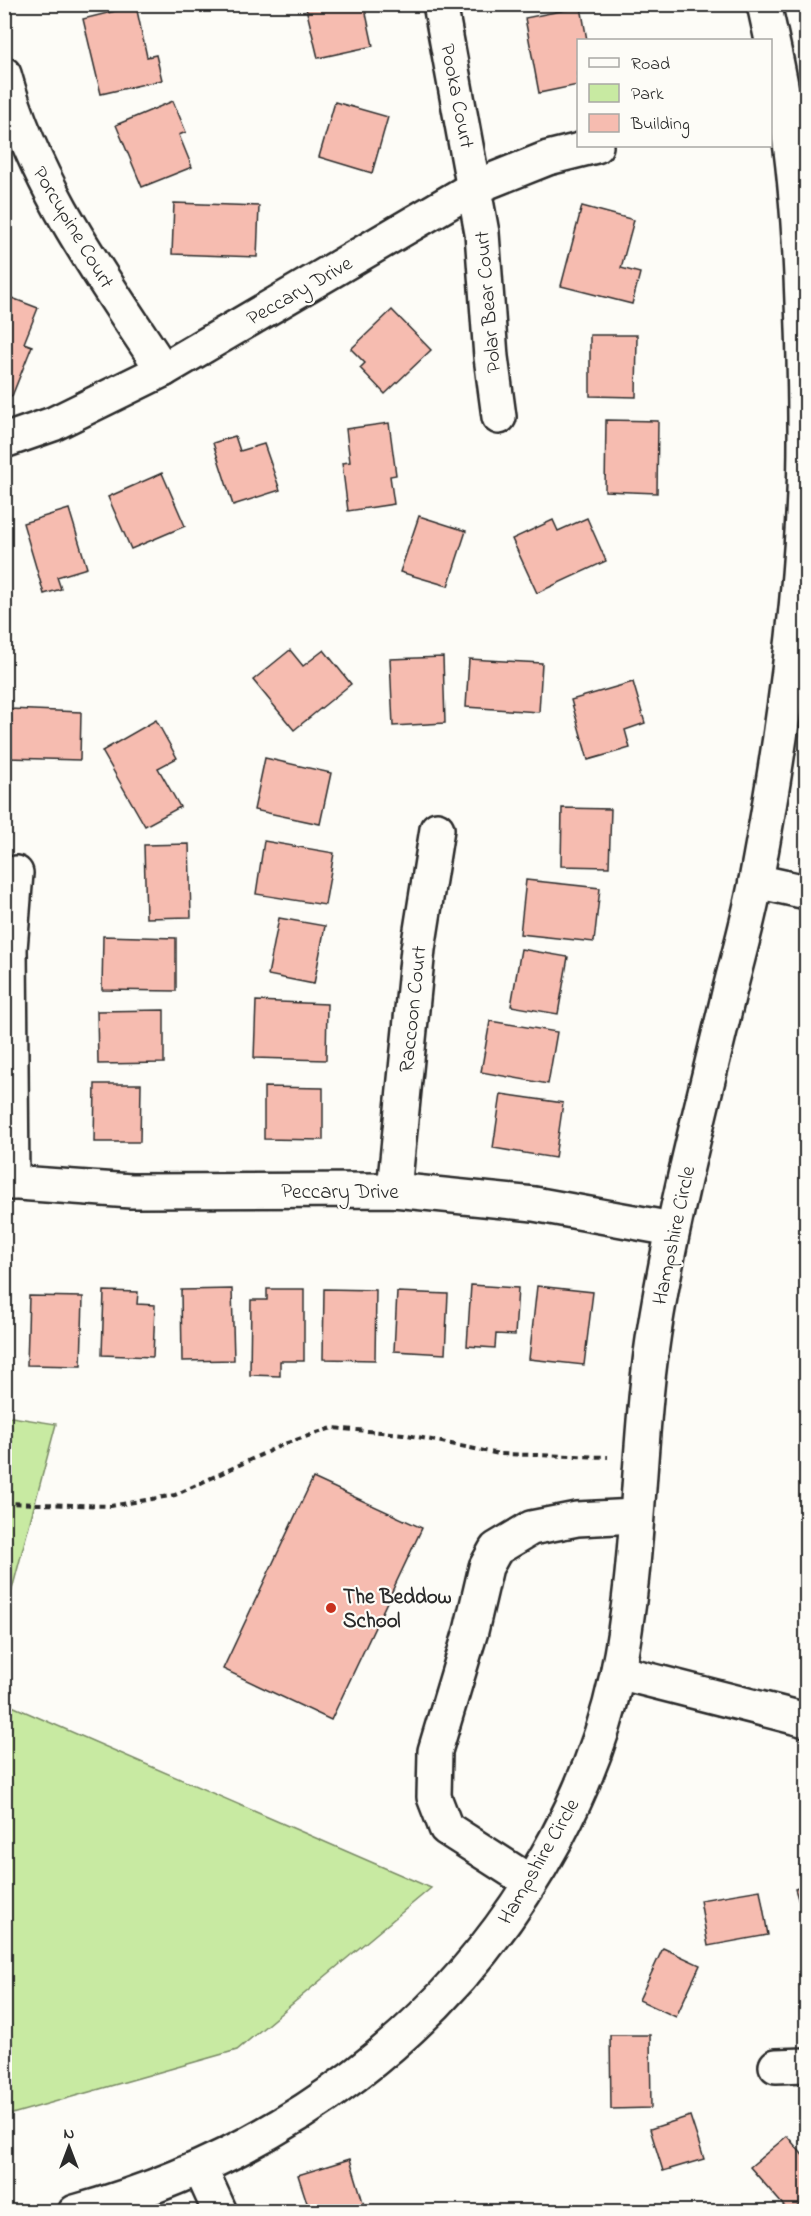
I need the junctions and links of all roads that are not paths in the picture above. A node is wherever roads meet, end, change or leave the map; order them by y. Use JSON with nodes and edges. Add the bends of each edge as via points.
{"nodes":[{"id":1,"x":440,"y":4,"type":"edge"},
{"id":2,"x":764,"y":4,"type":"edge"},
{"id":3,"x":772,"y":39,"type":"edge"},
{"id":4,"x":772,"y":41,"type":"edge"},
{"id":5,"x":4,"y":74,"type":"edge"},
{"id":6,"x":788,"y":116,"type":"edge"},
{"id":7,"x":592,"y":147,"type":"edge"},
{"id":8,"x":475,"y":187,"type":"junction"},
{"id":9,"x":163,"y":370,"type":"junction"},
{"id":10,"x":499,"y":417,"type":"dead end"},
{"id":11,"x":4,"y":441,"type":"edge"},
{"id":12,"x":437,"y":829,"type":"dead end"},
{"id":13,"x":16,"y":873,"type":"dead end"},
{"id":14,"x":756,"y":881,"type":"junction"},
{"id":15,"x":807,"y":892,"type":"edge"},
{"id":16,"x":8,"y":1182,"type":"edge"},
{"id":17,"x":394,"y":1190,"type":"junction"},
{"id":18,"x":672,"y":1229,"type":"junction"},
{"id":19,"x":636,"y":1516,"type":"junction"},
{"id":20,"x":618,"y":1672,"type":"junction"},
{"id":21,"x":807,"y":1720,"type":"edge"},
{"id":22,"x":530,"y":1882,"type":"junction"},
{"id":23,"x":200,"y":2168,"type":"junction"},
{"id":24,"x":75,"y":2211,"type":"edge"},
{"id":25,"x":220,"y":2211,"type":"edge"}],
"edges":[{"from":1,"to":8,"type":"street","name":"Pooka Court"},
{"from":2,"to":3,"type":"street","name":"Hampshire Circle"},
{"from":4,"to":6,"type":"street","name":"Hampshire Circle"},
{"from":5,"to":9,"type":"street","name":"Porcupine Court","via":[[21,131],[41,176],[67,223]]},
{"from":6,"to":14,"type":"street","name":"Hampshire Circle","via":[[800,256],[806,400],[804,515],[792,657]]},
{"from":7,"to":8,"type":"street","name":"Peccary Drive","via":[[548,158]]},
{"from":8,"to":9,"type":"street","name":"Peccary Drive"},
{"from":8,"to":10,"type":"street","name":"Polar Bear Court"},
{"from":9,"to":11,"type":"street","name":"Peccary Drive","via":[[63,420]]},
{"from":12,"to":17,"type":"street","name":"Raccoon Court","via":[[418,949]]},
{"from":13,"to":16,"type":"street","via":[[10,949]]},
{"from":14,"to":15,"type":"street"},
{"from":14,"to":18,"type":"street","name":"Hampshire Circle"},
{"from":16,"to":17,"type":"street","name":"Peccary Drive","via":[[153,1191]]},
{"from":17,"to":18,"type":"street","name":"Peccary Drive","via":[[534,1204]]},
{"from":18,"to":19,"type":"street","name":"Hampshire Circle","via":[[647,1382]]},
{"from":19,"to":20,"type":"street","name":"Hampshire Circle"},
{"from":19,"to":22,"type":"street","via":[[577,1519],[531,1528],[496,1549],[486,1567],[435,1751],[434,1797],[446,1828]]},
{"from":20,"to":21,"type":"street"},
{"from":20,"to":22,"type":"street","name":"Hampshire Circle","via":[[598,1743],[579,1791]]},
{"from":22,"to":23,"type":"street","name":"Hampshire Circle","via":[[489,1947],[409,2032],[303,2114]]},
{"from":23,"to":24,"type":"street","name":"Hampshire Circle","via":[[160,2186]]},
{"from":23,"to":25,"type":"street"}]}
